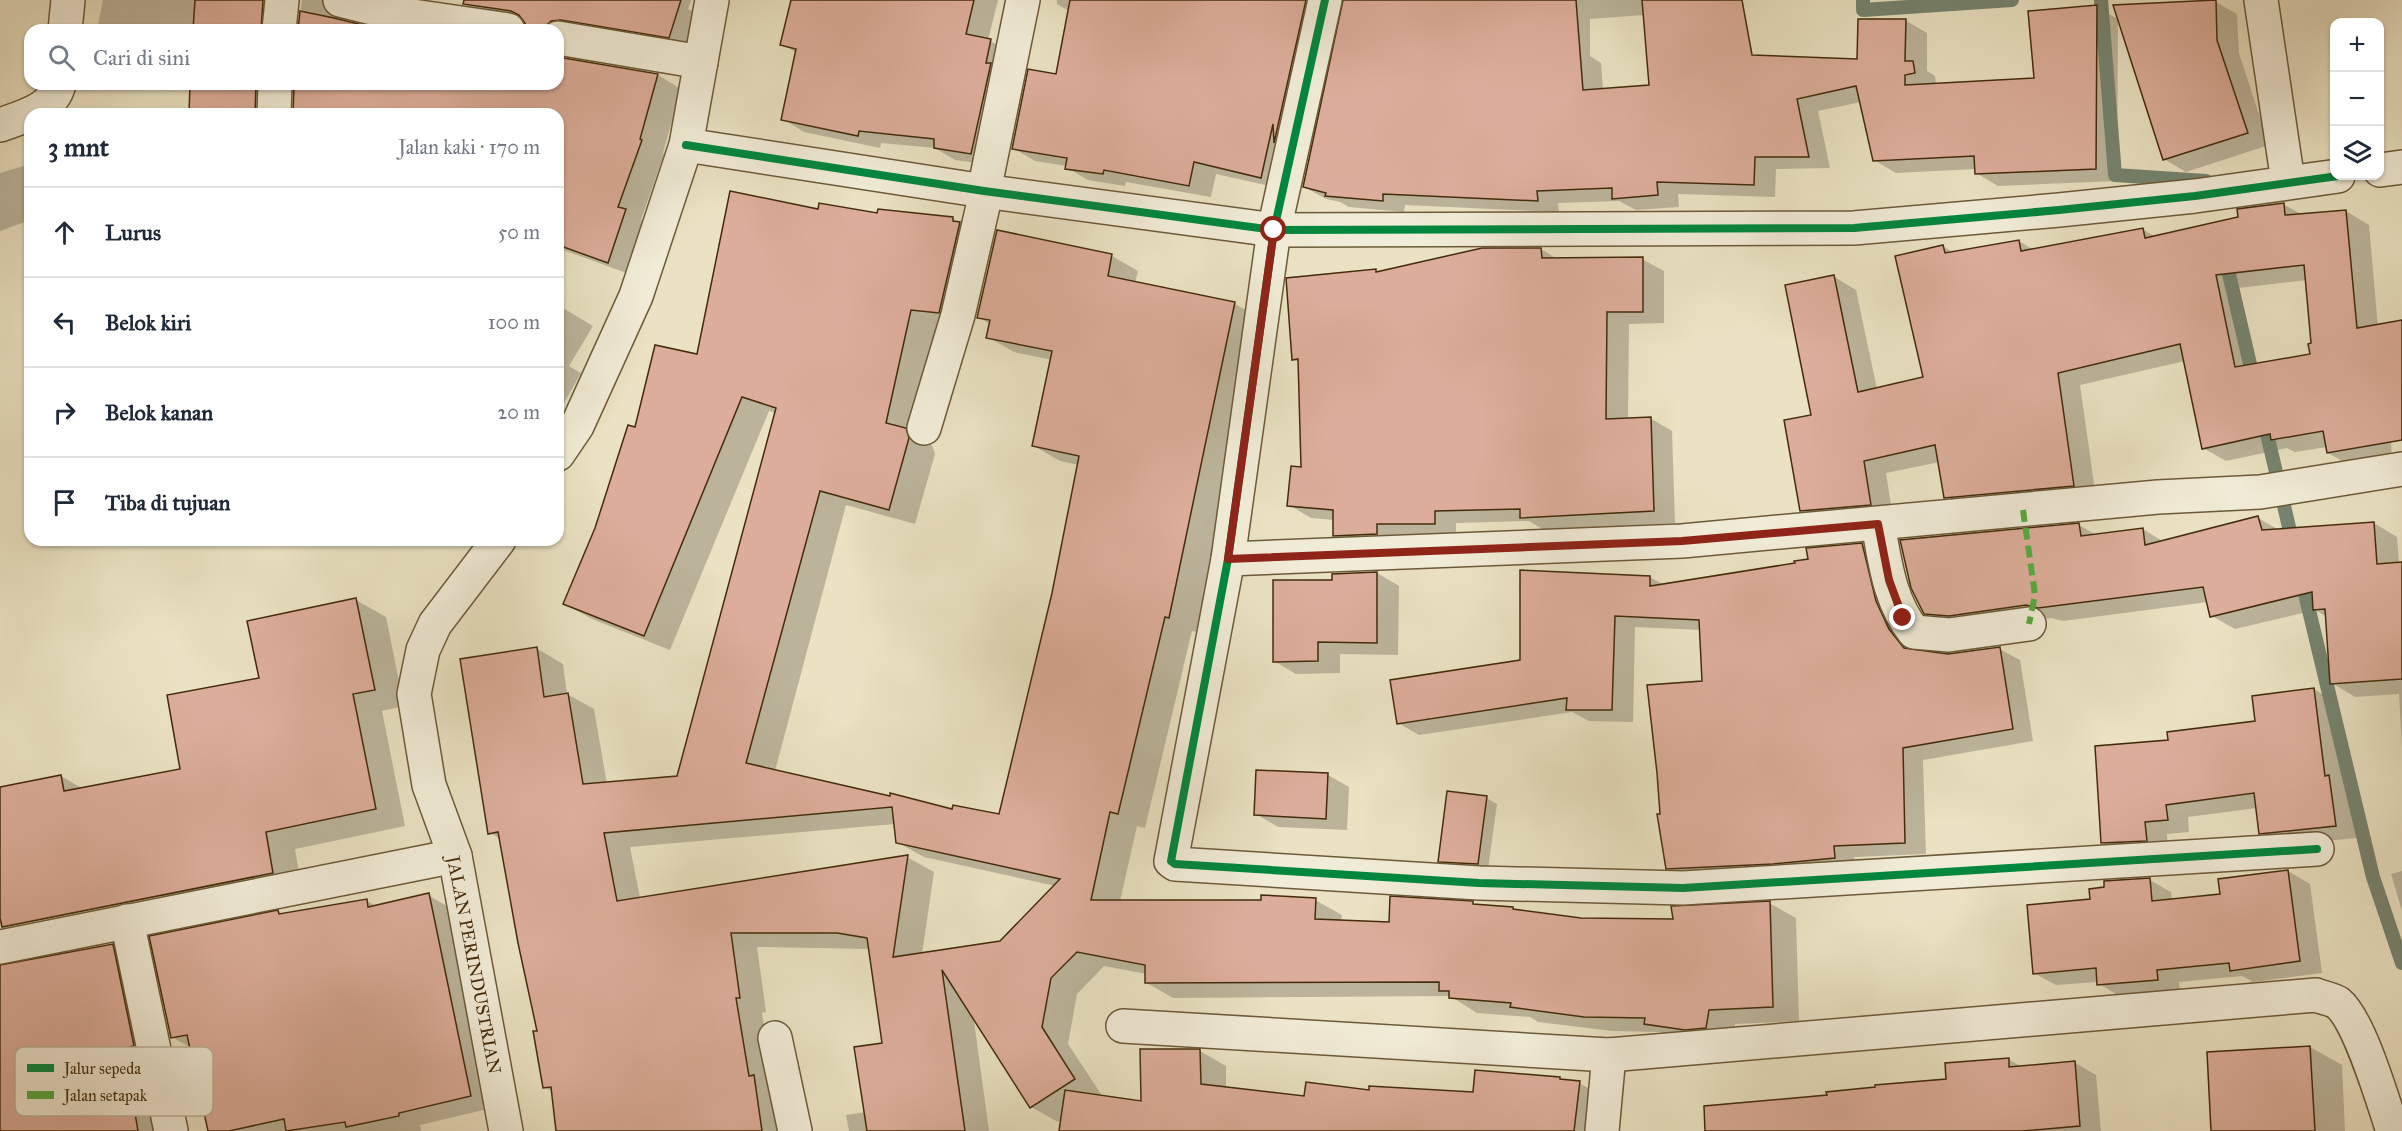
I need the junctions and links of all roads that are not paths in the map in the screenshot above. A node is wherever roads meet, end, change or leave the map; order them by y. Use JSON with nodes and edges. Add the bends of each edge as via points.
{"nodes":[{"id":1,"x":68,"y":0,"type":"edge"},
{"id":2,"x":282,"y":0,"type":"edge"},
{"id":3,"x":340,"y":0,"type":"edge"},
{"id":4,"x":712,"y":0,"type":"edge"},
{"id":5,"x":1023,"y":0,"type":"edge"},
{"id":6,"x":1325,"y":0,"type":"edge"},
{"id":7,"x":2261,"y":0,"type":"edge"},
{"id":8,"x":66,"y":24,"type":"edge"},
{"id":9,"x":280,"y":24,"type":"edge"},
{"id":10,"x":467,"y":24,"type":"edge"},
{"id":11,"x":564,"y":39,"type":"edge"},
{"id":12,"x":701,"y":62,"type":"junction"},
{"id":13,"x":58,"y":90,"type":"edge"},
{"id":14,"x":275,"y":90,"type":"edge"},
{"id":15,"x":40,"y":108,"type":"edge"},
{"id":16,"x":274,"y":108,"type":"edge"},
{"id":17,"x":24,"y":116,"type":"edge"},
{"id":18,"x":0,"y":125,"type":"edge"},
{"id":19,"x":686,"y":145,"type":"junction"},
{"id":20,"x":2402,"y":167,"type":"edge"},
{"id":21,"x":2384,"y":169,"type":"edge"},
{"id":22,"x":2330,"y":177,"type":"edge"},
{"id":23,"x":2288,"y":182,"type":"junction"},
{"id":24,"x":984,"y":191,"type":"junction"},
{"id":25,"x":1274,"y":230,"type":"junction"},
{"id":26,"x":924,"y":428,"type":"dead end"},
{"id":27,"x":564,"y":446,"type":"edge"},
{"id":28,"x":2402,"y":469,"type":"edge"},
{"id":29,"x":1878,"y":524,"type":"junction"},
{"id":30,"x":494,"y":546,"type":"edge"},
{"id":31,"x":1228,"y":559,"type":"junction"},
{"id":32,"x":2029,"y":624,"type":"dead end"},
{"id":33,"x":2317,"y":849,"type":"dead end"},
{"id":34,"x":455,"y":856,"type":"junction"},
{"id":35,"x":127,"y":921,"type":"junction"},
{"id":36,"x":0,"y":947,"type":"edge"},
{"id":37,"x":1123,"y":1026,"type":"dead end"},
{"id":38,"x":775,"y":1038,"type":"dead end"},
{"id":39,"x":153,"y":1047,"type":"edge"},
{"id":40,"x":1609,"y":1055,"type":"junction"},
{"id":41,"x":168,"y":1116,"type":"edge"},
{"id":42,"x":171,"y":1131,"type":"edge"},
{"id":43,"x":506,"y":1131,"type":"edge"},
{"id":44,"x":795,"y":1131,"type":"edge"},
{"id":45,"x":1602,"y":1131,"type":"edge"},
{"id":46,"x":2393,"y":1131,"type":"edge"}],
"edges":[{"from":1,"to":8,"type":"street"},
{"from":2,"to":9,"type":"street"},
{"from":3,"to":10,"type":"street","via":[[392,13]]},
{"from":4,"to":12,"type":"street"},
{"from":5,"to":24,"type":"street"},
{"from":6,"to":25,"type":"street"},
{"from":7,"to":23,"type":"street"},
{"from":11,"to":12,"type":"street"},
{"from":12,"to":19,"type":"street"},
{"from":13,"to":15,"type":"street"},
{"from":14,"to":16,"type":"street"},
{"from":17,"to":18,"type":"street"},
{"from":19,"to":24,"type":"street"},
{"from":19,"to":27,"type":"street","via":[[636,296],[578,426]]},
{"from":20,"to":21,"type":"street"},
{"from":22,"to":23,"type":"street"},
{"from":23,"to":25,"type":"street","via":[[2195,196],[1854,228]]},
{"from":24,"to":25,"type":"street"},
{"from":24,"to":26,"type":"street","via":[[958,315]]},
{"from":25,"to":31,"type":"street"},
{"from":28,"to":29,"type":"street","via":[[2260,492],[2158,497]]},
{"from":29,"to":31,"type":"street","via":[[1682,541]]},
{"from":29,"to":32,"type":"street","via":[[1889,580],[1903,618],[1914,632],[1949,635]]},
{"from":30,"to":34,"type":"street","name":"JALAN PERINDUSTRIAN","via":[[435,624],[423,650],[414,694],[429,785]]},
{"from":31,"to":33,"type":"street","via":[[1171,861],[1175,864],[1479,883],[1683,888]]},
{"from":34,"to":35,"type":"street"},
{"from":34,"to":43,"type":"street","name":"JALAN PERINDUSTRIAN"},
{"from":35,"to":36,"type":"street"},
{"from":35,"to":39,"type":"street"},
{"from":37,"to":40,"type":"street"},
{"from":38,"to":44,"type":"street"},
{"from":40,"to":45,"type":"street"},
{"from":40,"to":46,"type":"street","via":[[2316,995],[2336,1002],[2348,1014]]},
{"from":41,"to":42,"type":"street"}]}
